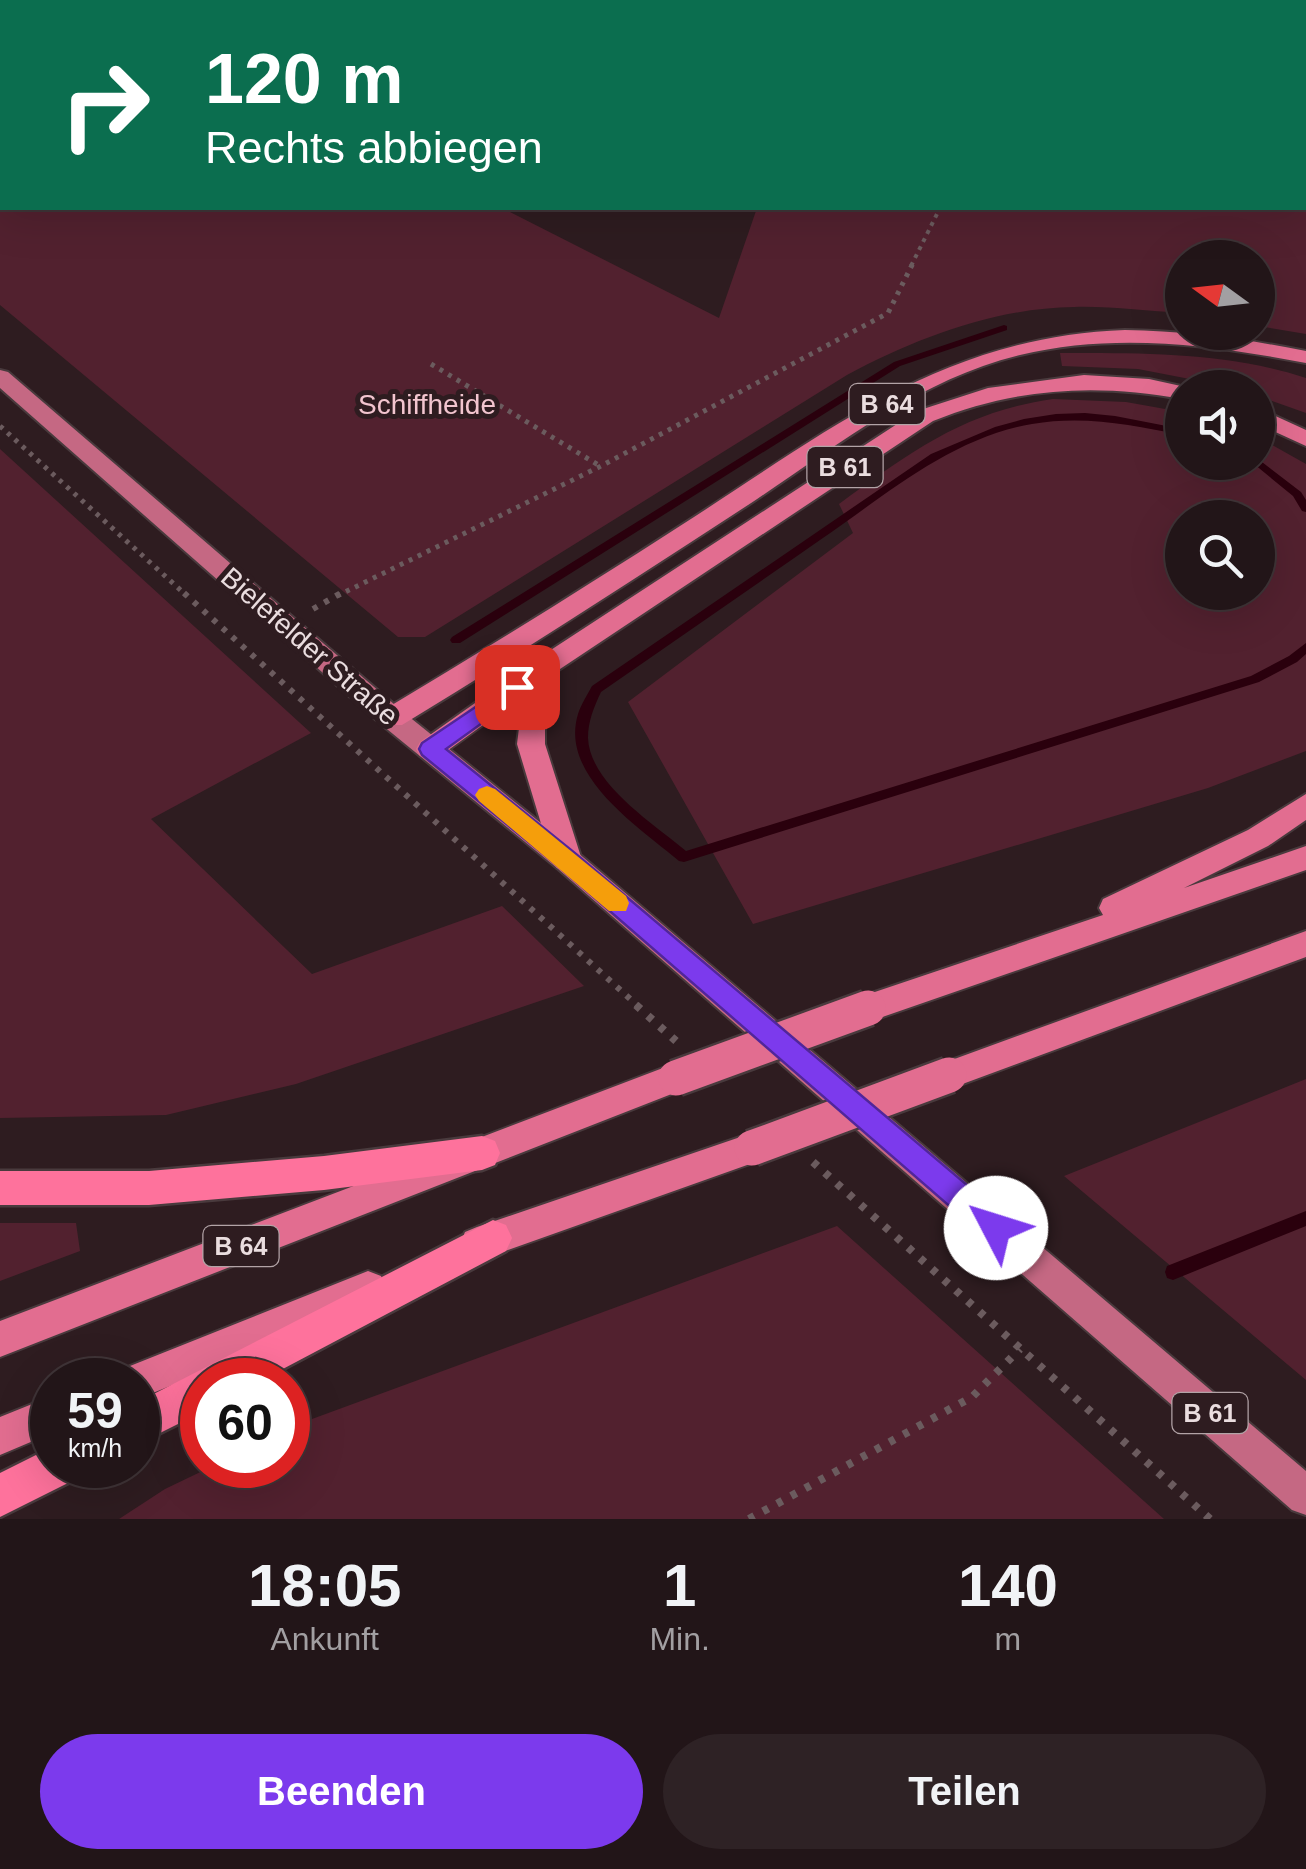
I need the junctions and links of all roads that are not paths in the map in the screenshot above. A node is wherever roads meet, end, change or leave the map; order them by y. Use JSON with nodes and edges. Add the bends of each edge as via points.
{"nodes":[{"id":1,"x":1306,"y":357,"type":"edge"},
{"id":2,"x":0,"y":377,"type":"edge"},
{"id":3,"x":1165,"y":389,"type":"edge"},
{"id":4,"x":1275,"y":424,"type":"edge"},
{"id":5,"x":1306,"y":439,"type":"edge"},
{"id":6,"x":546,"y":666,"type":"junction"},
{"id":7,"x":392,"y":718,"type":"junction"},
{"id":8,"x":430,"y":749,"type":"junction"},
{"id":9,"x":1306,"y":805,"type":"edge"},
{"id":10,"x":1306,"y":858,"type":"edge"},
{"id":11,"x":567,"y":860,"type":"junction"},
{"id":12,"x":1306,"y":944,"type":"edge"},
{"id":13,"x":1007,"y":960,"type":"junction"},
{"id":14,"x":482,"y":1153,"type":"junction"},
{"id":15,"x":0,"y":1188,"type":"edge"},
{"id":16,"x":493,"y":1238,"type":"junction"},
{"id":17,"x":0,"y":1339,"type":"edge"},
{"id":18,"x":264,"y":1358,"type":"edge"},
{"id":19,"x":160,"y":1372,"type":"edge"},
{"id":20,"x":30,"y":1424,"type":"edge"},
{"id":21,"x":0,"y":1436,"type":"edge"},
{"id":22,"x":30,"y":1480,"type":"edge"},
{"id":23,"x":0,"y":1496,"type":"edge"},
{"id":24,"x":1306,"y":1496,"type":"edge"}],
"edges":[{"from":1,"to":7,"type":"highway","number":"B 64","via":[[1200,339],[1124,337],[1017,349],[952,371],[890,402]]},
{"from":2,"to":7,"type":"main road","name":"Bielefelder Straße","number":"B 61"},
{"from":3,"to":6,"type":"highway","number":"B 61","via":[[1067,381],[960,401],[890,436]]},
{"from":4,"to":5,"type":"highway"},
{"from":6,"to":8,"type":"highway"},
{"from":6,"to":11,"type":"highway","via":[[532,709],[530,744]]},
{"from":7,"to":8,"type":"main road","name":"Bielefelder Straße","number":"B 61"},
{"from":8,"to":11,"type":"main road","name":"Bielefelder Straße","number":"B 61"},
{"from":9,"to":13,"type":"highway","via":[[1258,838]]},
{"from":10,"to":13,"type":"highway","number":"B 64"},
{"from":11,"to":24,"type":"main road","name":"Bielefelder Straße","number":"B 61"},
{"from":12,"to":16,"type":"highway","bridge":true},
{"from":13,"to":14,"type":"highway","number":"B 64","bridge":true,"via":[[684,1066]]},
{"from":14,"to":15,"type":"highway","via":[[149,1188]]},
{"from":14,"to":17,"type":"highway","number":"B 64"},
{"from":16,"to":18,"type":"highway"},
{"from":16,"to":19,"type":"highway"},
{"from":20,"to":21,"type":"highway"},
{"from":22,"to":23,"type":"highway"}]}
